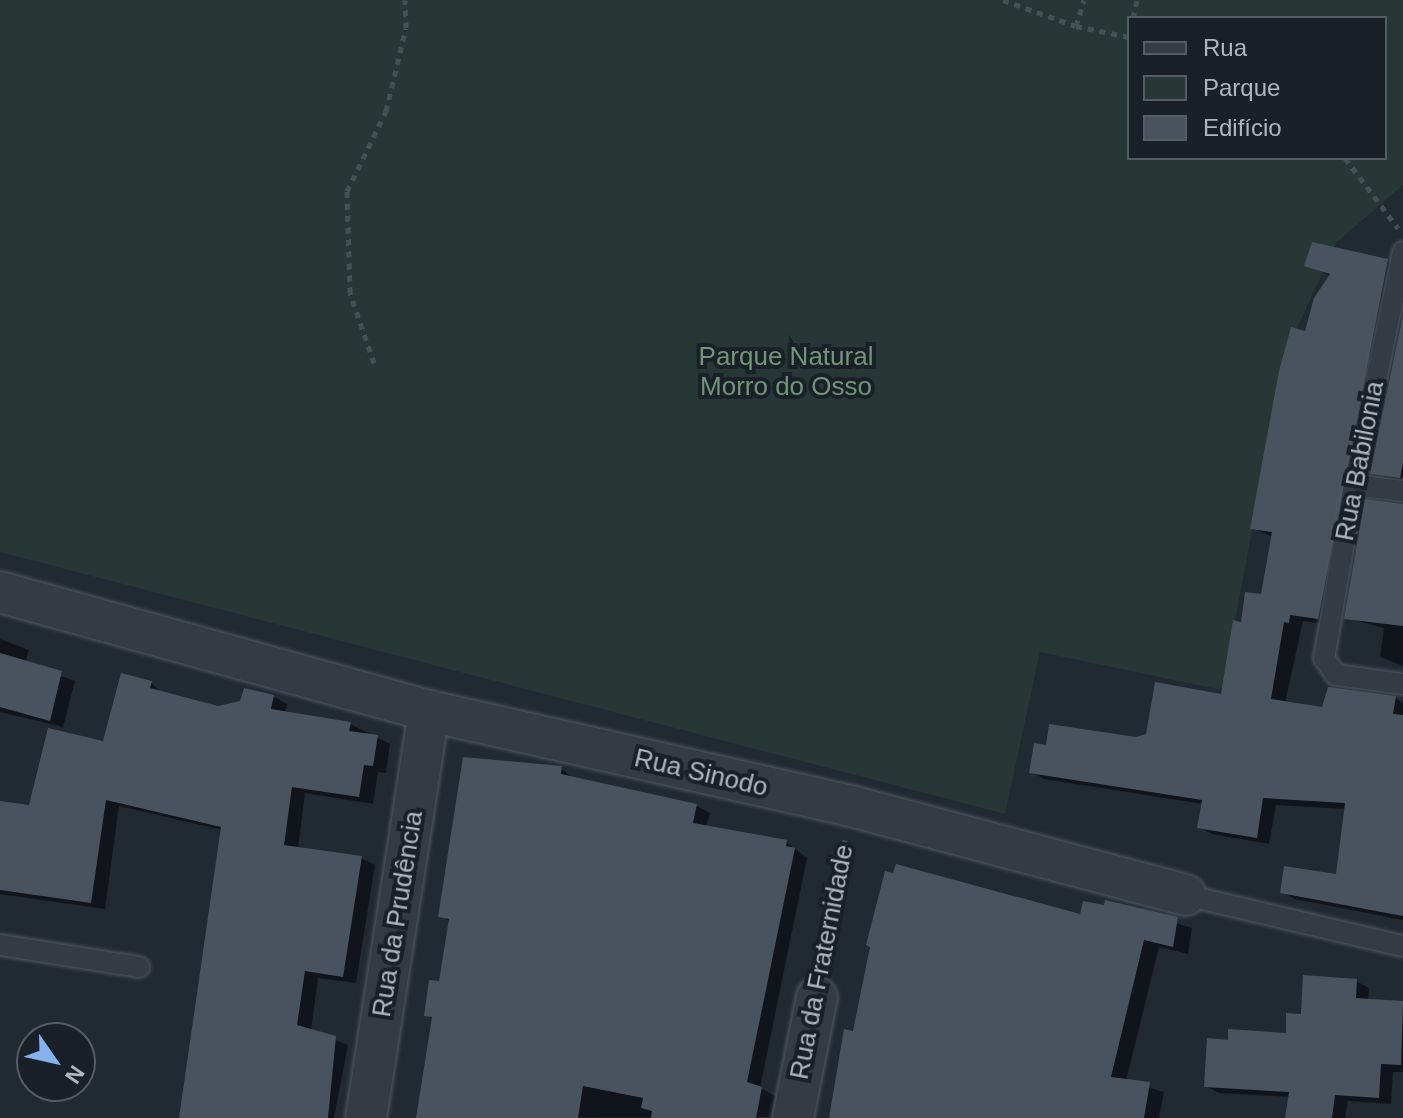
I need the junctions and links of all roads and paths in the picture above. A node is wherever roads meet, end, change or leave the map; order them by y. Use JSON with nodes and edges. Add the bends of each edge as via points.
{"nodes":[{"id":1,"x":405,"y":0,"type":"edge"},
{"id":2,"x":1003,"y":0,"type":"edge"},
{"id":3,"x":1084,"y":0,"type":"edge"},
{"id":4,"x":1076,"y":26,"type":"junction"},
{"id":5,"x":1127,"y":37,"type":"edge"},
{"id":6,"x":1347,"y":160,"type":"edge"},
{"id":7,"x":1403,"y":235,"type":"edge"},
{"id":8,"x":1403,"y":252,"type":"edge"},
{"id":9,"x":374,"y":363,"type":"dead end"},
{"id":10,"x":1354,"y":485,"type":"junction"},
{"id":11,"x":1403,"y":491,"type":"edge"},
{"id":12,"x":0,"y":592,"type":"edge"},
{"id":13,"x":1403,"y":684,"type":"edge"},
{"id":14,"x":429,"y":711,"type":"junction"},
{"id":15,"x":851,"y":806,"type":"junction"},
{"id":16,"x":1185,"y":895,"type":"joint"},
{"id":17,"x":0,"y":945,"type":"edge"},
{"id":18,"x":1403,"y":946,"type":"edge"},
{"id":19,"x":139,"y":967,"type":"dead end"},
{"id":20,"x":817,"y":997,"type":"joint"},
{"id":21,"x":366,"y":1118,"type":"edge"},
{"id":22,"x":793,"y":1118,"type":"edge"}],
"edges":[{"from":1,"to":9,"type":"path","via":[[406,28],[386,111],[347,191],[350,293]]},
{"from":2,"to":4,"type":"path"},
{"from":3,"to":4,"type":"path"},
{"from":4,"to":5,"type":"path"},
{"from":6,"to":7,"type":"path"},
{"from":8,"to":10,"type":"lane","name":"Rua Babilonia"},
{"from":10,"to":11,"type":"lane"},
{"from":10,"to":13,"type":"lane","name":"Rua Babilonia","via":[[1324,658],[1342,677]]},
{"from":12,"to":14,"type":"street","name":"Rua Sinodo"},
{"from":14,"to":15,"type":"street","name":"Rua Sinodo"},
{"from":14,"to":21,"type":"street","name":"Rua da Prudência"},
{"from":15,"to":16,"type":"street","name":"Rua Sinodo"},
{"from":15,"to":20,"type":"path","name":"Rua da Fraternidade"},
{"from":16,"to":18,"type":"lane","name":"Rua Sinodo"},
{"from":17,"to":19,"type":"lane"},
{"from":20,"to":22,"type":"street","name":"Rua da Fraternidade"}]}
